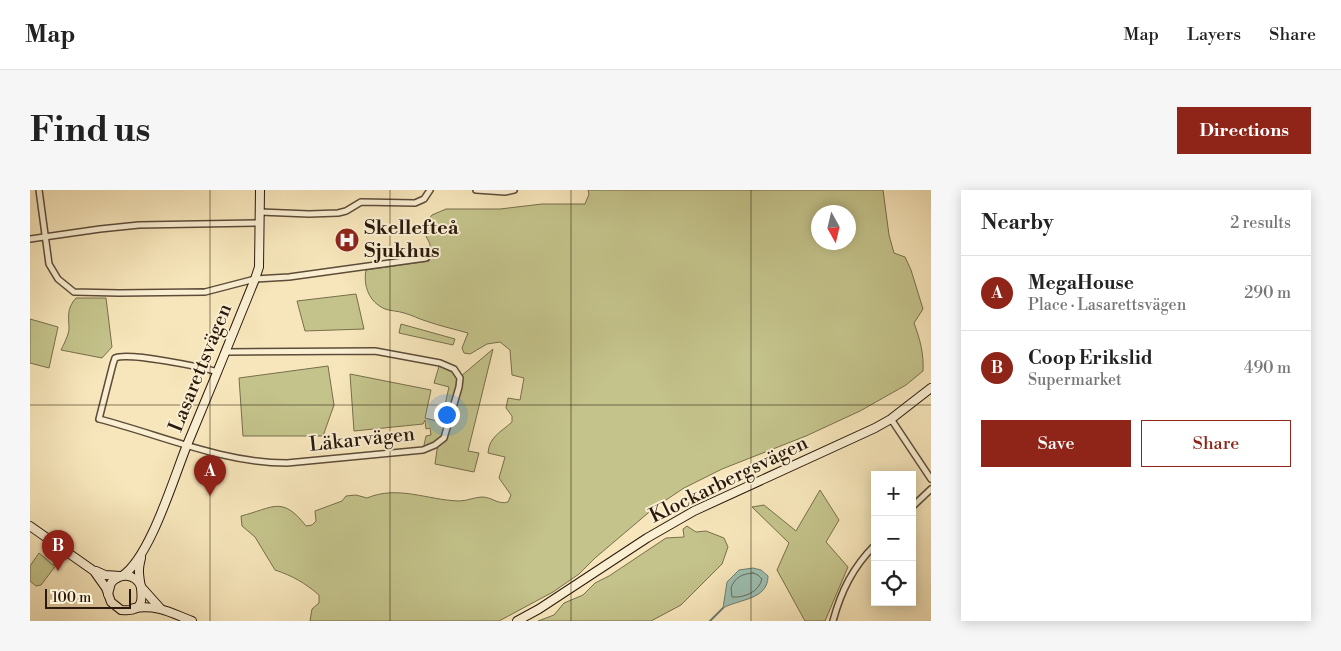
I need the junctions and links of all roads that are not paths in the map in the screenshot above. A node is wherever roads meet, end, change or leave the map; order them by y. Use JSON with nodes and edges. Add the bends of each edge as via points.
{"nodes":[{"id":1,"x":40,"y":190,"type":"edge"},
{"id":2,"x":260,"y":190,"type":"edge"},
{"id":3,"x":430,"y":190,"type":"edge"},
{"id":4,"x":476,"y":190,"type":"edge"},
{"id":5,"x":514,"y":190,"type":"edge"},
{"id":6,"x":260,"y":212,"type":"junction"},
{"id":7,"x":260,"y":223,"type":"junction"},
{"id":8,"x":46,"y":237,"type":"junction"},
{"id":9,"x":30,"y":239,"type":"edge"},
{"id":10,"x":426,"y":258,"type":"dead end"},
{"id":11,"x":255,"y":279,"type":"junction"},
{"id":12,"x":226,"y":352,"type":"junction"},
{"id":13,"x":218,"y":372,"type":"junction"},
{"id":14,"x":931,"y":388,"type":"edge"},
{"id":15,"x":891,"y":419,"type":"junction"},
{"id":16,"x":188,"y":444,"type":"junction"},
{"id":17,"x":931,"y":478,"type":"edge"},
{"id":18,"x":931,"y":489,"type":"edge"},
{"id":19,"x":916,"y":503,"type":"edge"},
{"id":20,"x":30,"y":526,"type":"edge"},
{"id":21,"x":871,"y":550,"type":"edge"},
{"id":22,"x":143,"y":551,"type":"junction"},
{"id":23,"x":94,"y":571,"type":"junction"},
{"id":24,"x":121,"y":576,"type":"junction"},
{"id":25,"x":142,"y":587,"type":"junction"},
{"id":26,"x":108,"y":594,"type":"junction"},
{"id":27,"x":134,"y":608,"type":"junction"},
{"id":28,"x":160,"y":608,"type":"junction"},
{"id":29,"x":192,"y":621,"type":"edge"},
{"id":30,"x":517,"y":621,"type":"edge"},
{"id":31,"x":833,"y":621,"type":"edge"}],
"edges":[{"from":1,"to":8,"type":"street"},
{"from":2,"to":6,"type":"main road","name":"Lasarettsvägen"},
{"from":3,"to":6,"type":"street","via":[[424,199],[415,203],[361,202],[338,213]]},
{"from":4,"to":5,"type":"street"},
{"from":6,"to":7,"type":"main road","name":"Lasarettsvägen"},
{"from":7,"to":8,"type":"street","via":[[139,225]]},
{"from":7,"to":11,"type":"main road","name":"Lasarettsvägen","via":[[259,267]]},
{"from":8,"to":9,"type":"street"},
{"from":8,"to":11,"type":"street","via":[[49,264],[58,280],[74,292],[205,292]]},
{"from":10,"to":11,"type":"street"},
{"from":11,"to":12,"type":"main road","name":"Lasarettsvägen"},
{"from":12,"to":13,"type":"main road","name":"Lasarettsvägen"},
{"from":12,"to":16,"type":"street","name":"Läkarvägen","via":[[356,350],[395,353],[454,369],[460,378],[459,387],[444,438],[423,450],[266,463]]},
{"from":13,"to":16,"type":"main road","name":"Lasarettsvägen"},
{"from":13,"to":16,"type":"street","via":[[140,358],[115,358],[99,419]]},
{"from":14,"to":15,"type":"main road","name":"Klockarbergsvägen"},
{"from":15,"to":17,"type":"street"},
{"from":15,"to":30,"type":"main road","name":"Klockarbergsvägen","via":[[694,511]]},
{"from":16,"to":22,"type":"main road","name":"Lasarettsvägen"},
{"from":18,"to":19,"type":"street"},
{"from":20,"to":23,"type":"main road"},
{"from":21,"to":31,"type":"street","via":[[847,580]]},
{"from":22,"to":24,"type":"main road","name":"Lasarettsvägen","via":[[134,566]]},
{"from":22,"to":25,"type":"main road","name":"Lasarettsvägen","via":[[139,569]]},
{"from":23,"to":24,"type":"main road"},
{"from":23,"to":26,"type":"main road","via":[[102,579]]},
{"from":24,"to":25,"type":"main road","via":[[132,577]]},
{"from":24,"to":26,"type":"main road","via":[[111,583]]},
{"from":25,"to":27,"type":"main road","via":[[141,601]]},
{"from":25,"to":28,"type":"main road"},
{"from":26,"to":27,"type":"main road","via":[[117,608]]},
{"from":27,"to":28,"type":"main road"},
{"from":28,"to":29,"type":"main road"}]}
